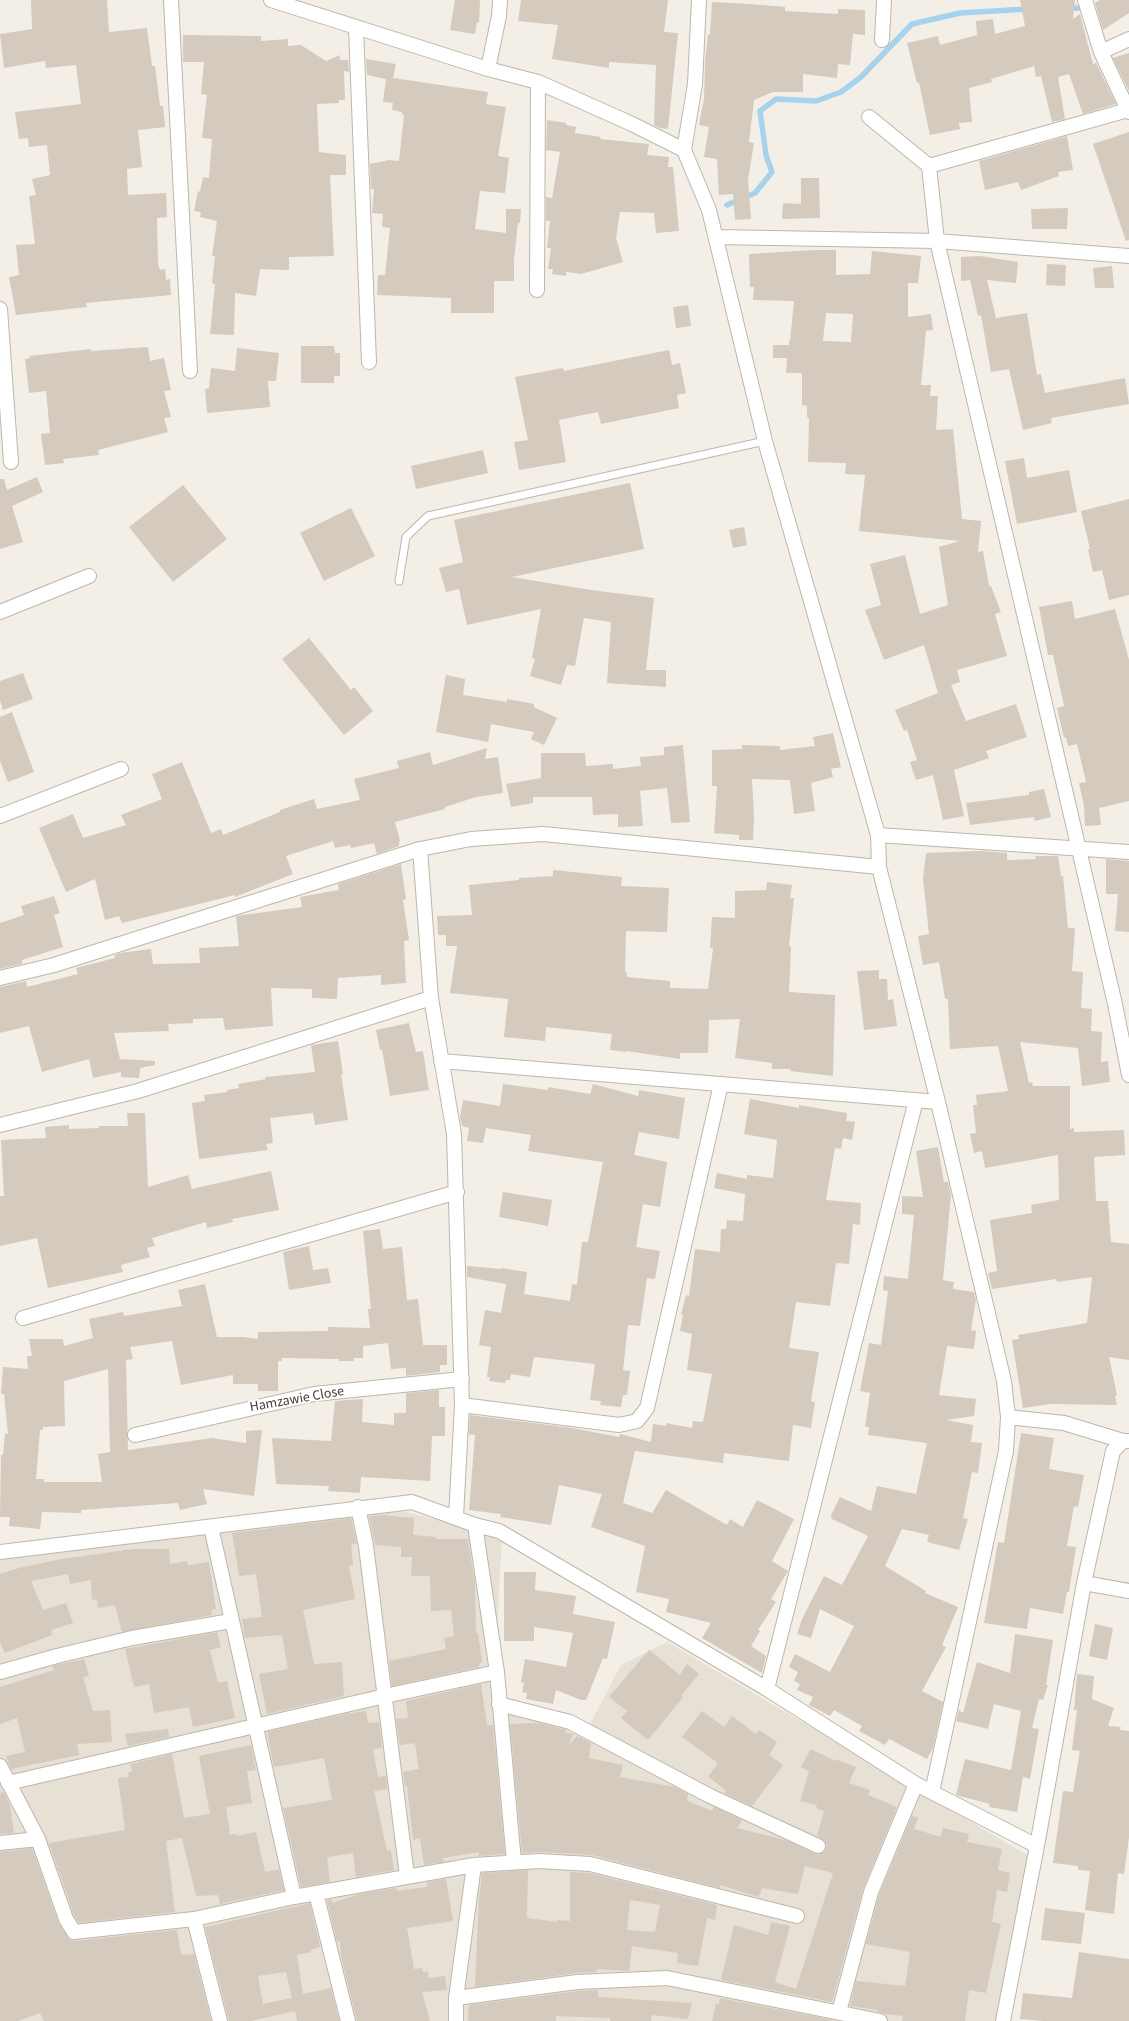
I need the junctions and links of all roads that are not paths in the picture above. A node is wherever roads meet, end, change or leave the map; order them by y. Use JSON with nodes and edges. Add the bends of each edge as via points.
{"nodes":[{"id":1,"x":171,"y":0,"type":"edge"},
{"id":2,"x":271,"y":0,"type":"edge"},
{"id":3,"x":500,"y":0,"type":"edge"},
{"id":4,"x":699,"y":0,"type":"edge"},
{"id":5,"x":884,"y":0,"type":"edge"},
{"id":6,"x":1085,"y":0,"type":"edge"},
{"id":7,"x":302,"y":5,"type":"edge"},
{"id":8,"x":356,"y":28,"type":"junction"},
{"id":9,"x":1129,"y":39,"type":"edge"},
{"id":10,"x":882,"y":40,"type":"dead end"},
{"id":11,"x":1101,"y":52,"type":"junction"},
{"id":12,"x":488,"y":69,"type":"junction"},
{"id":13,"x":538,"y":82,"type":"junction"},
{"id":14,"x":1129,"y":111,"type":"edge"},
{"id":15,"x":870,"y":117,"type":"dead end"},
{"id":16,"x":684,"y":150,"type":"junction"},
{"id":17,"x":929,"y":166,"type":"junction"},
{"id":18,"x":716,"y":237,"type":"junction"},
{"id":19,"x":937,"y":241,"type":"junction"},
{"id":20,"x":1129,"y":256,"type":"edge"},
{"id":21,"x":537,"y":290,"type":"dead end"},
{"id":22,"x":0,"y":309,"type":"edge"},
{"id":23,"x":369,"y":362,"type":"dead end"},
{"id":24,"x":190,"y":371,"type":"dead end"},
{"id":25,"x":765,"y":441,"type":"junction"},
{"id":26,"x":11,"y":462,"type":"dead end"},
{"id":27,"x":89,"y":576,"type":"dead end"},
{"id":28,"x":399,"y":580,"type":"dead end"},
{"id":29,"x":0,"y":612,"type":"edge"},
{"id":30,"x":121,"y":769,"type":"dead end"},
{"id":31,"x":0,"y":816,"type":"edge"},
{"id":32,"x":878,"y":836,"type":"junction"},
{"id":33,"x":420,"y":849,"type":"junction"},
{"id":34,"x":1079,"y":849,"type":"junction"},
{"id":35,"x":1129,"y":852,"type":"edge"},
{"id":36,"x":879,"y":867,"type":"junction"},
{"id":37,"x":0,"y":978,"type":"edge"},
{"id":38,"x":430,"y":998,"type":"junction"},
{"id":39,"x":441,"y":1060,"type":"junction"},
{"id":40,"x":1129,"y":1075,"type":"edge"},
{"id":41,"x":721,"y":1084,"type":"junction"},
{"id":42,"x":916,"y":1100,"type":"junction"},
{"id":43,"x":938,"y":1102,"type":"junction"},
{"id":44,"x":0,"y":1125,"type":"edge"},
{"id":45,"x":457,"y":1192,"type":"junction"},
{"id":46,"x":23,"y":1318,"type":"dead end"},
{"id":47,"x":462,"y":1379,"type":"junction"},
{"id":48,"x":462,"y":1405,"type":"junction"},
{"id":49,"x":1008,"y":1417,"type":"junction"},
{"id":50,"x":135,"y":1435,"type":"dead end"},
{"id":51,"x":1126,"y":1441,"type":"edge"},
{"id":52,"x":358,"y":1507,"type":"junction"},
{"id":53,"x":456,"y":1517,"type":"junction"},
{"id":54,"x":475,"y":1525,"type":"junction"},
{"id":55,"x":211,"y":1527,"type":"junction"},
{"id":56,"x":0,"y":1552,"type":"edge"},
{"id":57,"x":1084,"y":1583,"type":"junction"},
{"id":58,"x":1129,"y":1592,"type":"edge"},
{"id":59,"x":231,"y":1620,"type":"junction"},
{"id":60,"x":0,"y":1672,"type":"edge"},
{"id":61,"x":497,"y":1672,"type":"junction"},
{"id":62,"x":767,"y":1689,"type":"junction"},
{"id":63,"x":385,"y":1696,"type":"junction"},
{"id":64,"x":499,"y":1704,"type":"junction"},
{"id":65,"x":255,"y":1726,"type":"junction"},
{"id":66,"x":0,"y":1766,"type":"edge"},
{"id":67,"x":8,"y":1783,"type":"junction"},
{"id":68,"x":916,"y":1784,"type":"junction"},
{"id":69,"x":932,"y":1792,"type":"junction"},
{"id":70,"x":38,"y":1839,"type":"junction"},
{"id":71,"x":0,"y":1843,"type":"edge"},
{"id":72,"x":818,"y":1846,"type":"dead end"},
{"id":73,"x":1038,"y":1846,"type":"junction"},
{"id":74,"x":514,"y":1862,"type":"junction"},
{"id":75,"x":474,"y":1865,"type":"junction"},
{"id":76,"x":407,"y":1876,"type":"junction"},
{"id":77,"x":316,"y":1893,"type":"junction"},
{"id":78,"x":294,"y":1897,"type":"junction"},
{"id":79,"x":797,"y":1916,"type":"dead end"},
{"id":80,"x":194,"y":1919,"type":"junction"},
{"id":81,"x":456,"y":1998,"type":"junction"},
{"id":82,"x":839,"y":2012,"type":"junction"},
{"id":83,"x":220,"y":2021,"type":"edge"},
{"id":84,"x":348,"y":2021,"type":"edge"},
{"id":85,"x":456,"y":2021,"type":"edge"},
{"id":86,"x":880,"y":2021,"type":"edge"},
{"id":87,"x":1003,"y":2021,"type":"edge"}],
"edges":[{"from":1,"to":24,"type":"street"},
{"from":2,"to":7,"type":"street"},
{"from":3,"to":12,"type":"street"},
{"from":4,"to":16,"type":"street","via":[[695,84]]},
{"from":5,"to":10,"type":"street"},
{"from":6,"to":11,"type":"street"},
{"from":7,"to":8,"type":"street"},
{"from":8,"to":12,"type":"street"},
{"from":8,"to":23,"type":"street"},
{"from":9,"to":11,"type":"street"},
{"from":11,"to":14,"type":"street"},
{"from":12,"to":13,"type":"street"},
{"from":13,"to":16,"type":"street"},
{"from":13,"to":21,"type":"street"},
{"from":14,"to":17,"type":"street"},
{"from":15,"to":17,"type":"street"},
{"from":16,"to":18,"type":"street","via":[[709,210]]},
{"from":17,"to":19,"type":"street"},
{"from":18,"to":19,"type":"street"},
{"from":18,"to":25,"type":"street"},
{"from":19,"to":20,"type":"street"},
{"from":19,"to":34,"type":"street"},
{"from":22,"to":26,"type":"street"},
{"from":25,"to":28,"type":"lane","via":[[428,516],[406,537]]},
{"from":25,"to":32,"type":"street"},
{"from":27,"to":29,"type":"street"},
{"from":30,"to":31,"type":"street"},
{"from":32,"to":34,"type":"street"},
{"from":32,"to":36,"type":"street"},
{"from":33,"to":36,"type":"street","via":[[471,839],[543,834]]},
{"from":33,"to":37,"type":"street","via":[[54,965]]},
{"from":33,"to":38,"type":"street"},
{"from":34,"to":35,"type":"street"},
{"from":34,"to":40,"type":"street"},
{"from":36,"to":43,"type":"street"},
{"from":38,"to":39,"type":"street"},
{"from":38,"to":44,"type":"street","via":[[138,1091]]},
{"from":39,"to":41,"type":"street"},
{"from":39,"to":45,"type":"street","via":[[454,1134]]},
{"from":41,"to":42,"type":"street"},
{"from":41,"to":48,"type":"street","via":[[647,1408],[637,1421],[619,1425]]},
{"from":42,"to":43,"type":"street"},
{"from":42,"to":62,"type":"street"},
{"from":43,"to":49,"type":"street","via":[[1002,1372]]},
{"from":45,"to":46,"type":"street"},
{"from":45,"to":47,"type":"street"},
{"from":47,"to":48,"type":"street"},
{"from":47,"to":50,"type":"street","name":"Hamzawie Close","via":[[314,1394]]},
{"from":48,"to":53,"type":"street"},
{"from":49,"to":51,"type":"street","via":[[1064,1423]]},
{"from":49,"to":69,"type":"street","via":[[1006,1451]]},
{"from":51,"to":57,"type":"street","via":[[1113,1451]]},
{"from":52,"to":53,"type":"street","via":[[412,1502]]},
{"from":52,"to":55,"type":"street"},
{"from":52,"to":63,"type":"street"},
{"from":53,"to":54,"type":"street"},
{"from":54,"to":61,"type":"street"},
{"from":54,"to":62,"type":"street","via":[[498,1531]]},
{"from":55,"to":56,"type":"street"},
{"from":55,"to":59,"type":"street"},
{"from":57,"to":58,"type":"street"},
{"from":57,"to":73,"type":"street"},
{"from":59,"to":60,"type":"street","via":[[132,1638]]},
{"from":59,"to":65,"type":"street"},
{"from":61,"to":63,"type":"street"},
{"from":61,"to":64,"type":"street"},
{"from":62,"to":68,"type":"street"},
{"from":63,"to":65,"type":"street"},
{"from":63,"to":76,"type":"street"},
{"from":64,"to":72,"type":"street","via":[[570,1722],[710,1796]]},
{"from":64,"to":74,"type":"street"},
{"from":65,"to":67,"type":"street"},
{"from":65,"to":78,"type":"street"},
{"from":66,"to":67,"type":"street"},
{"from":67,"to":70,"type":"street"},
{"from":68,"to":69,"type":"street"},
{"from":68,"to":82,"type":"street","via":[[871,1892]]},
{"from":69,"to":73,"type":"street"},
{"from":70,"to":71,"type":"street"},
{"from":70,"to":80,"type":"street","via":[[66,1919],[74,1932]]},
{"from":73,"to":87,"type":"street"},
{"from":74,"to":75,"type":"street"},
{"from":74,"to":79,"type":"street","via":[[590,1864]]},
{"from":75,"to":76,"type":"street"},
{"from":75,"to":81,"type":"street"},
{"from":76,"to":77,"type":"street"},
{"from":77,"to":78,"type":"street"},
{"from":77,"to":84,"type":"street"},
{"from":78,"to":80,"type":"street"},
{"from":80,"to":83,"type":"street"},
{"from":81,"to":82,"type":"street","via":[[577,1982],[667,1978]]},
{"from":81,"to":85,"type":"street"},
{"from":82,"to":86,"type":"street"}]}
